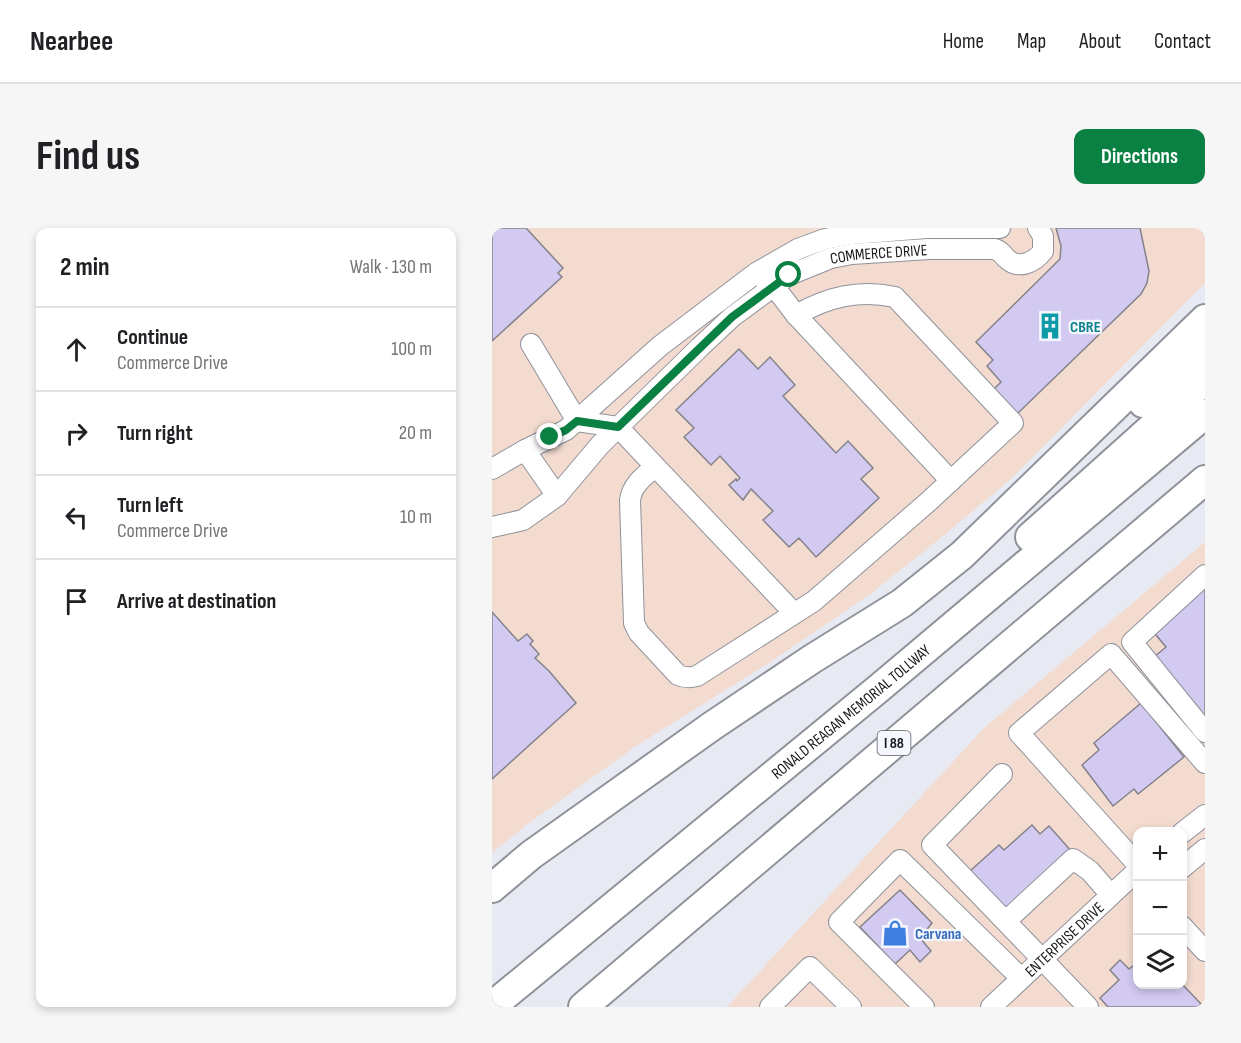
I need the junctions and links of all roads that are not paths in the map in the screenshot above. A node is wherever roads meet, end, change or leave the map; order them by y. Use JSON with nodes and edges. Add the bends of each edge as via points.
{"nodes":[{"id":1,"x":927,"y":228,"type":"edge"},
{"id":2,"x":1002,"y":228,"type":"edge"},
{"id":3,"x":1038,"y":228,"type":"edge"},
{"id":4,"x":929,"y":249,"type":"junction"},
{"id":5,"x":1000,"y":250,"type":"junction"},
{"id":6,"x":756,"y":273,"type":"junction"},
{"id":7,"x":773,"y":285,"type":"junction"},
{"id":8,"x":796,"y":315,"type":"junction"},
{"id":9,"x":1205,"y":319,"type":"edge"},
{"id":10,"x":531,"y":344,"type":"dead end"},
{"id":11,"x":1205,"y":350,"type":"edge"},
{"id":12,"x":1205,"y":380,"type":"edge"},
{"id":13,"x":1205,"y":414,"type":"edge"},
{"id":14,"x":577,"y":421,"type":"junction"},
{"id":15,"x":618,"y":427,"type":"junction"},
{"id":16,"x":525,"y":450,"type":"junction"},
{"id":17,"x":655,"y":467,"type":"junction"},
{"id":18,"x":492,"y":469,"type":"edge"},
{"id":19,"x":1205,"y":480,"type":"edge"},
{"id":20,"x":951,"y":481,"type":"junction"},
{"id":21,"x":557,"y":496,"type":"junction"},
{"id":22,"x":492,"y":527,"type":"edge"},
{"id":23,"x":962,"y":555,"type":"junction"},
{"id":24,"x":1205,"y":575,"type":"edge"},
{"id":25,"x":794,"y":613,"type":"junction"},
{"id":26,"x":949,"y":630,"type":"junction"},
{"id":27,"x":1205,"y":732,"type":"edge"},
{"id":28,"x":1205,"y":763,"type":"edge"},
{"id":29,"x":1002,"y":774,"type":"dead end"},
{"id":30,"x":1205,"y":815,"type":"edge"},
{"id":31,"x":1187,"y":829,"type":"edge"},
{"id":32,"x":1205,"y":849,"type":"edge"},
{"id":33,"x":1187,"y":864,"type":"edge"},
{"id":34,"x":1133,"y":866,"type":"edge"},
{"id":35,"x":1133,"y":874,"type":"edge"},
{"id":36,"x":492,"y":888,"type":"edge"},
{"id":37,"x":1110,"y":894,"type":"junction"},
{"id":38,"x":1006,"y":921,"type":"junction"},
{"id":39,"x":1187,"y":931,"type":"edge"},
{"id":40,"x":1205,"y":951,"type":"edge"},
{"id":41,"x":1043,"y":958,"type":"junction"},
{"id":42,"x":1021,"y":978,"type":"junction"},
{"id":43,"x":1079,"y":1004,"type":"edge"},
{"id":44,"x":492,"y":1006,"type":"edge"},
{"id":45,"x":583,"y":1007,"type":"edge"},
{"id":46,"x":770,"y":1007,"type":"edge"},
{"id":47,"x":851,"y":1007,"type":"edge"},
{"id":48,"x":924,"y":1007,"type":"edge"},
{"id":49,"x":991,"y":1007,"type":"edge"}],
"edges":[{"from":1,"to":2,"type":"street","name":"COMMERCE DRIVE"},
{"from":1,"to":4,"type":"street"},
{"from":1,"to":6,"type":"street","name":"COMMERCE DRIVE","via":[[825,239]]},
{"from":2,"to":5,"type":"street"},
{"from":3,"to":5,"type":"street","name":"COMMERCE DRIVE","via":[[1043,236],[1043,251],[1032,262],[1010,261]]},
{"from":4,"to":5,"type":"street","name":"COMMERCE DRIVE"},
{"from":4,"to":7,"type":"street","name":"COMMERCE DRIVE","via":[[831,258]]},
{"from":6,"to":7,"type":"street"},
{"from":6,"to":14,"type":"street","name":"COMMERCE DRIVE","via":[[660,346]]},
{"from":7,"to":8,"type":"street"},
{"from":7,"to":15,"type":"street","name":"COMMERCE DRIVE","via":[[732,317]]},
{"from":8,"to":20,"type":"street"},
{"from":8,"to":20,"type":"street","via":[[833,297],[854,293],[895,297],[1013,423]]},
{"from":9,"to":23,"type":"highway"},
{"from":10,"to":14,"type":"street"},
{"from":11,"to":23,"type":"highway"},
{"from":12,"to":26,"type":"highway","via":[[984,578]]},
{"from":13,"to":26,"type":"highway","name":"RONALD REAGAN MEMORIAL TOLLWAY"},
{"from":14,"to":15,"type":"street"},
{"from":14,"to":16,"type":"street","name":"COMMERCE DRIVE"},
{"from":15,"to":17,"type":"street"},
{"from":15,"to":21,"type":"street","name":"COMMERCE DRIVE"},
{"from":16,"to":18,"type":"street","name":"COMMERCE DRIVE"},
{"from":16,"to":21,"type":"street"},
{"from":17,"to":25,"type":"street"},
{"from":17,"to":25,"type":"street","via":[[631,493],[633,617],[639,633],[678,675],[697,676]]},
{"from":19,"to":45,"type":"highway","number":"I 88"},
{"from":20,"to":25,"type":"street","via":[[814,601]]},
{"from":21,"to":22,"type":"street","name":"COMMERCE DRIVE","via":[[523,520]]},
{"from":23,"to":36,"type":"highway","via":[[902,603],[812,659],[632,783]]},
{"from":24,"to":27,"type":"street","via":[[1132,642]]},
{"from":26,"to":44,"type":"highway","name":"RONALD REAGAN MEMORIAL TOLLWAY"},
{"from":28,"to":34,"type":"street","via":[[1111,654],[1018,733]]},
{"from":29,"to":38,"type":"street","via":[[932,845]]},
{"from":30,"to":31,"type":"street"},
{"from":32,"to":33,"type":"street"},
{"from":35,"to":37,"type":"street","name":"ENTERPRISE DRIVE"},
{"from":37,"to":38,"type":"street","via":[[1073,859]]},
{"from":37,"to":41,"type":"street","name":"ENTERPRISE DRIVE"},
{"from":38,"to":41,"type":"street"},
{"from":39,"to":40,"type":"street"},
{"from":41,"to":42,"type":"street","name":"ENTERPRISE DRIVE"},
{"from":41,"to":43,"type":"street"},
{"from":42,"to":48,"type":"street","via":[[900,860],[839,922]]},
{"from":42,"to":49,"type":"street","name":"ENTERPRISE DRIVE"},
{"from":46,"to":47,"type":"street","via":[[810,967]]}]}
